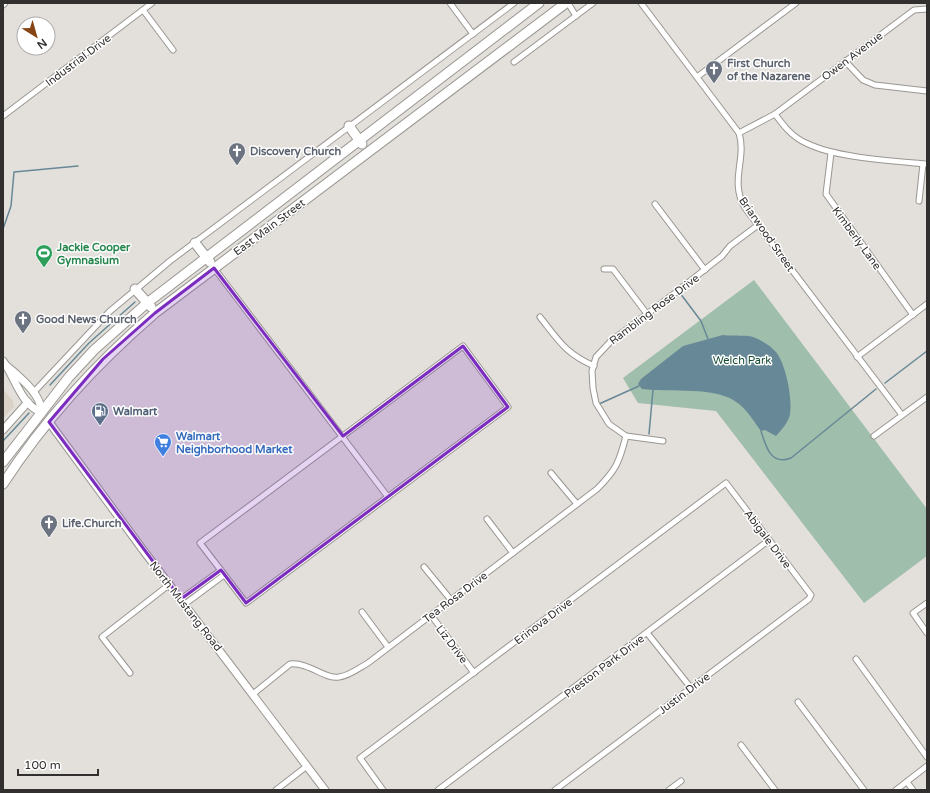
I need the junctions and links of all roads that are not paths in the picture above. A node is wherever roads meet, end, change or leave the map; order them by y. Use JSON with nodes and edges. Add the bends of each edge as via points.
{"nodes":[{"id":1,"x":152,"y":3,"type":"edge"},
{"id":2,"x":450,"y":3,"type":"edge"},
{"id":3,"x":514,"y":3,"type":"edge"},
{"id":4,"x":538,"y":3,"type":"edge"},
{"id":5,"x":567,"y":3,"type":"edge"},
{"id":6,"x":593,"y":3,"type":"edge"},
{"id":7,"x":641,"y":3,"type":"edge"},
{"id":8,"x":796,"y":3,"type":"edge"},
{"id":9,"x":927,"y":8,"type":"edge"},
{"id":10,"x":143,"y":10,"type":"junction"},
{"id":11,"x":576,"y":16,"type":"junction"},
{"id":12,"x":473,"y":34,"type":"junction"},
{"id":13,"x":173,"y":50,"type":"dead end"},
{"id":14,"x":845,"y":60,"type":"junction"},
{"id":15,"x":514,"y":62,"type":"dead end"},
{"id":16,"x":697,"y":77,"type":"junction"},
{"id":17,"x":927,"y":91,"type":"edge"},
{"id":18,"x":775,"y":114,"type":"junction"},
{"id":19,"x":3,"y":116,"type":"edge"},
{"id":20,"x":349,"y":126,"type":"junction"},
{"id":21,"x":739,"y":133,"type":"junction"},
{"id":22,"x":360,"y":141,"type":"junction"},
{"id":23,"x":368,"y":152,"type":"junction"},
{"id":24,"x":832,"y":153,"type":"junction"},
{"id":25,"x":925,"y":164,"type":"edge"},
{"id":26,"x":919,"y":201,"type":"dead end"},
{"id":27,"x":655,"y":204,"type":"dead end"},
{"id":28,"x":758,"y":225,"type":"junction"},
{"id":29,"x":195,"y":243,"type":"junction"},
{"id":30,"x":206,"y":258,"type":"junction"},
{"id":31,"x":214,"y":268,"type":"junction"},
{"id":32,"x":604,"y":269,"type":"dead end"},
{"id":33,"x":705,"y":270,"type":"junction"},
{"id":34,"x":135,"y":289,"type":"junction"},
{"id":35,"x":147,"y":303,"type":"junction"},
{"id":36,"x":927,"y":304,"type":"edge"},
{"id":37,"x":155,"y":313,"type":"junction"},
{"id":38,"x":647,"y":314,"type":"junction"},
{"id":39,"x":913,"y":315,"type":"junction"},
{"id":40,"x":540,"y":317,"type":"dead end"},
{"id":41,"x":857,"y":357,"type":"junction"},
{"id":42,"x":5,"y":363,"type":"edge"},
{"id":43,"x":594,"y":366,"type":"junction"},
{"id":44,"x":33,"y":393,"type":"junction"},
{"id":45,"x":927,"y":397,"type":"edge"},
{"id":46,"x":28,"y":402,"type":"junction"},
{"id":47,"x":41,"y":412,"type":"junction"},
{"id":48,"x":902,"y":415,"type":"junction"},
{"id":49,"x":49,"y":422,"type":"junction"},
{"id":50,"x":3,"y":430,"type":"edge"},
{"id":51,"x":343,"y":436,"type":"junction"},
{"id":52,"x":626,"y":436,"type":"junction"},
{"id":53,"x":874,"y":436,"type":"dead end"},
{"id":54,"x":663,"y":441,"type":"dead end"},
{"id":55,"x":3,"y":462,"type":"edge"},
{"id":56,"x":551,"y":473,"type":"dead end"},
{"id":57,"x":726,"y":483,"type":"joint"},
{"id":58,"x":3,"y":484,"type":"edge"},
{"id":59,"x":388,"y":496,"type":"junction"},
{"id":60,"x":577,"y":504,"type":"junction"},
{"id":61,"x":487,"y":519,"type":"dead end"},
{"id":62,"x":769,"y":540,"type":"junction"},
{"id":63,"x":513,"y":553,"type":"junction"},
{"id":64,"x":424,"y":567,"type":"dead end"},
{"id":65,"x":223,"y":572,"type":"junction"},
{"id":66,"x":170,"y":584,"type":"junction"},
{"id":67,"x":811,"y":595,"type":"joint"},
{"id":68,"x":451,"y":600,"type":"junction"},
{"id":69,"x":183,"y":602,"type":"junction"},
{"id":70,"x":927,"y":603,"type":"edge"},
{"id":71,"x":362,"y":612,"type":"dead end"},
{"id":72,"x":431,"y":615,"type":"junction"},
{"id":73,"x":927,"y":633,"type":"edge"},
{"id":74,"x":648,"y":634,"type":"junction"},
{"id":75,"x":388,"y":647,"type":"junction"},
{"id":76,"x":856,"y":659,"type":"dead end"},
{"id":77,"x":130,"y":673,"type":"dead end"},
{"id":78,"x":474,"y":673,"type":"junction"},
{"id":79,"x":691,"y":688,"type":"junction"},
{"id":80,"x":253,"y":694,"type":"junction"},
{"id":81,"x":798,"y":702,"type":"dead end"},
{"id":82,"x":741,"y":745,"type":"dead end"},
{"id":83,"x":927,"y":757,"type":"edge"},
{"id":84,"x":307,"y":766,"type":"junction"},
{"id":85,"x":927,"y":766,"type":"edge"},
{"id":86,"x":681,"y":781,"type":"dead end"},
{"id":87,"x":907,"y":782,"type":"junction"},
{"id":88,"x":276,"y":790,"type":"edge"},
{"id":89,"x":325,"y":790,"type":"edge"},
{"id":90,"x":384,"y":790,"type":"edge"},
{"id":91,"x":438,"y":790,"type":"edge"},
{"id":92,"x":555,"y":790,"type":"edge"},
{"id":93,"x":669,"y":790,"type":"edge"},
{"id":94,"x":775,"y":790,"type":"edge"},
{"id":95,"x":864,"y":790,"type":"edge"},
{"id":96,"x":896,"y":790,"type":"edge"},
{"id":97,"x":913,"y":790,"type":"edge"}],
"edges":[{"from":1,"to":10,"type":"street","name":"Industrial Drive"},
{"from":2,"to":12,"type":"street"},
{"from":3,"to":12,"type":"street"},
{"from":4,"to":22,"type":"highway","name":"East Main Street"},
{"from":5,"to":11,"type":"street"},
{"from":5,"to":23,"type":"highway","name":"East Main Street"},
{"from":6,"to":11,"type":"street"},
{"from":7,"to":16,"type":"street"},
{"from":8,"to":16,"type":"street"},
{"from":9,"to":14,"type":"street","name":"Owen Avenue","via":[[914,10]]},
{"from":10,"to":13,"type":"street"},
{"from":10,"to":19,"type":"street","name":"Industrial Drive"},
{"from":11,"to":15,"type":"street"},
{"from":12,"to":20,"type":"street"},
{"from":14,"to":17,"type":"street","via":[[863,80],[875,86]]},
{"from":14,"to":18,"type":"street","name":"Owen Avenue"},
{"from":16,"to":21,"type":"street"},
{"from":18,"to":21,"type":"street","name":"Owen Avenue"},
{"from":18,"to":24,"type":"street","via":[[786,129],[805,143]]},
{"from":20,"to":22,"type":"highway"},
{"from":20,"to":29,"type":"street"},
{"from":21,"to":28,"type":"street","name":"Briarwood Street","via":[[738,192],[745,208]]},
{"from":22,"to":23,"type":"highway"},
{"from":22,"to":30,"type":"highway","name":"East Main Street"},
{"from":23,"to":31,"type":"highway","name":"East Main Street"},
{"from":24,"to":25,"type":"street"},
{"from":24,"to":39,"type":"street","name":"Kimberly Lane","via":[[826,194]]},
{"from":25,"to":26,"type":"street"},
{"from":27,"to":33,"type":"street"},
{"from":28,"to":33,"type":"street","name":"Rambling Rose Drive","via":[[730,246]]},
{"from":28,"to":41,"type":"street","name":"Briarwood Street"},
{"from":29,"to":30,"type":"highway"},
{"from":29,"to":34,"type":"street"},
{"from":30,"to":31,"type":"highway"},
{"from":30,"to":35,"type":"highway","name":"East Main Street"},
{"from":31,"to":37,"type":"highway","name":"East Main Street"},
{"from":31,"to":51,"type":"street"},
{"from":32,"to":38,"type":"street","via":[[613,269]]},
{"from":33,"to":38,"type":"street","name":"Rambling Rose Drive"},
{"from":34,"to":35,"type":"highway"},
{"from":34,"to":44,"type":"street","via":[[109,312]]},
{"from":35,"to":37,"type":"highway"},
{"from":35,"to":47,"type":"highway","name":"East Main Street","via":[[94,350]]},
{"from":36,"to":39,"type":"street"},
{"from":37,"to":49,"type":"highway","name":"East Main Street","via":[[103,359]]},
{"from":38,"to":43,"type":"street","name":"Rambling Rose Drive","via":[[602,349],[596,357]]},
{"from":39,"to":41,"type":"street"},
{"from":40,"to":43,"type":"street","via":[[566,351]]},
{"from":41,"to":48,"type":"street","name":"Briarwood Street"},
{"from":42,"to":44,"type":"street"},
{"from":42,"to":46,"type":"street","via":[[16,386]]},
{"from":43,"to":52,"type":"street","name":"Rambling Rose Drive","via":[[593,388],[596,403],[609,424]]},
{"from":44,"to":47,"type":"street","via":[[41,404]]},
{"from":45,"to":48,"type":"street"},
{"from":46,"to":47,"type":"street"},
{"from":46,"to":50,"type":"street"},
{"from":47,"to":49,"type":"highway"},
{"from":47,"to":55,"type":"highway","name":"East Main Street"},
{"from":48,"to":53,"type":"street"},
{"from":49,"to":58,"type":"highway","name":"East Main Street"},
{"from":49,"to":66,"type":"street","name":"North Mustang Road"},
{"from":51,"to":59,"type":"street"},
{"from":51,"to":59,"type":"street","via":[[463,346],[508,407]]},
{"from":51,"to":65,"type":"street","via":[[200,543]]},
{"from":52,"to":54,"type":"street","name":"Rambling Rose Drive"},
{"from":52,"to":60,"type":"street","name":"Tea Rosa Drive","via":[[622,454],[613,473]]},
{"from":56,"to":60,"type":"street"},
{"from":57,"to":62,"type":"street","name":"Abigale Drive"},
{"from":57,"to":78,"type":"street","name":"Erinova Drive"},
{"from":59,"to":65,"type":"street","via":[[246,603]]},
{"from":60,"to":63,"type":"street","name":"Tea Rosa Drive"},
{"from":61,"to":63,"type":"street"},
{"from":62,"to":67,"type":"street","name":"Abigale Drive"},
{"from":62,"to":74,"type":"street","name":"Preston Park Drive"},
{"from":63,"to":68,"type":"street","name":"Tea Rosa Drive"},
{"from":64,"to":68,"type":"street"},
{"from":65,"to":69,"type":"street"},
{"from":66,"to":69,"type":"street","name":"North Mustang Road"},
{"from":66,"to":77,"type":"street","via":[[102,637]]},
{"from":67,"to":79,"type":"street","name":"Justin Drive"},
{"from":68,"to":72,"type":"street","name":"Tea Rosa Drive"},
{"from":69,"to":80,"type":"street","name":"North Mustang Road"},
{"from":70,"to":73,"type":"street","via":[[912,613]]},
{"from":71,"to":75,"type":"street"},
{"from":72,"to":75,"type":"street","name":"Tea Rosa Drive"},
{"from":72,"to":78,"type":"street","name":"Liz Drive"},
{"from":74,"to":79,"type":"street"},
{"from":74,"to":91,"type":"street","name":"Preston Park Drive"},
{"from":75,"to":80,"type":"street","name":"Tea Rosa Drive","via":[[355,671],[339,678],[311,667],[290,664]]},
{"from":76,"to":83,"type":"street"},
{"from":78,"to":90,"type":"street","name":"Erinova Drive","via":[[360,758]]},
{"from":79,"to":92,"type":"street","name":"Justin Drive"},
{"from":80,"to":84,"type":"street","name":"North Mustang Road"},
{"from":81,"to":95,"type":"street"},
{"from":82,"to":94,"type":"street"},
{"from":84,"to":88,"type":"street"},
{"from":84,"to":89,"type":"street","name":"North Mustang Road"},
{"from":85,"to":87,"type":"street"},
{"from":86,"to":93,"type":"street"},
{"from":87,"to":96,"type":"street"},
{"from":87,"to":97,"type":"street"}]}
